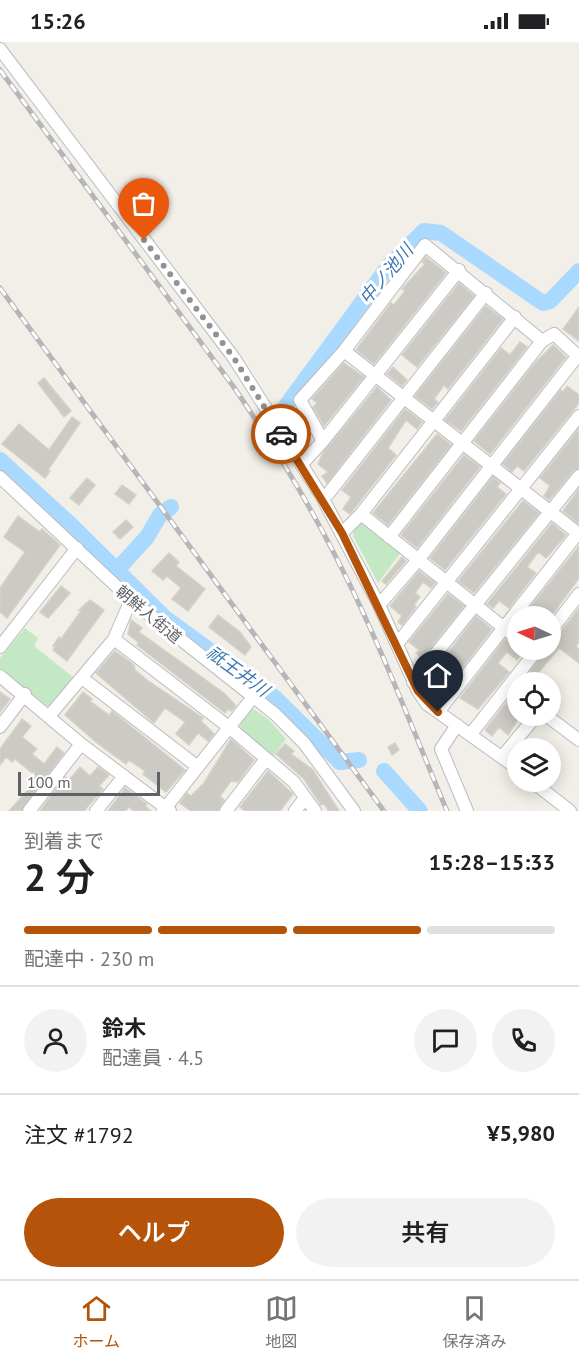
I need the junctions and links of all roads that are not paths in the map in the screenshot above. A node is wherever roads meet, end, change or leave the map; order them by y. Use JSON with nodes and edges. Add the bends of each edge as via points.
{"nodes":[{"id":1,"x":0,"y":49,"type":"edge"},
{"id":2,"x":459,"y":270,"type":"junction"},
{"id":3,"x":486,"y":293,"type":"junction"},
{"id":4,"x":515,"y":317,"type":"junction"},
{"id":5,"x":542,"y":341,"type":"junction"},
{"id":6,"x":344,"y":351,"type":"junction"},
{"id":7,"x":578,"y":356,"type":"edge"},
{"id":8,"x":374,"y":375,"type":"junction"},
{"id":9,"x":404,"y":399,"type":"junction"},
{"id":10,"x":579,"y":416,"type":"edge"},
{"id":11,"x":434,"y":421,"type":"junction"},
{"id":12,"x":323,"y":441,"type":"junction"},
{"id":13,"x":462,"y":444,"type":"junction"},
{"id":14,"x":302,"y":464,"type":"junction"},
{"id":15,"x":493,"y":466,"type":"junction"},
{"id":16,"x":579,"y":476,"type":"edge"},
{"id":17,"x":0,"y":477,"type":"edge"},
{"id":18,"x":521,"y":488,"type":"junction"},
{"id":19,"x":322,"y":497,"type":"junction"},
{"id":20,"x":550,"y":512,"type":"junction"},
{"id":21,"x":361,"y":514,"type":"junction"},
{"id":22,"x":342,"y":533,"type":"junction"},
{"id":23,"x":578,"y":533,"type":"edge"},
{"id":24,"x":389,"y":537,"type":"junction"},
{"id":25,"x":77,"y":548,"type":"junction"},
{"id":26,"x":418,"y":561,"type":"junction"},
{"id":27,"x":446,"y":583,"type":"junction"},
{"id":28,"x":579,"y":594,"type":"edge"},
{"id":29,"x":131,"y":600,"type":"junction"},
{"id":30,"x":474,"y":604,"type":"junction"},
{"id":31,"x":379,"y":605,"type":"junction"},
{"id":32,"x":561,"y":618,"type":"edge"},
{"id":33,"x":502,"y":627,"type":"junction"},
{"id":34,"x":507,"y":631,"type":"edge"},
{"id":35,"x":114,"y":639,"type":"junction"},
{"id":36,"x":397,"y":644,"type":"junction"},
{"id":37,"x":0,"y":647,"type":"edge"},
{"id":38,"x":527,"y":660,"type":"edge"},
{"id":39,"x":0,"y":676,"type":"edge"},
{"id":40,"x":82,"y":678,"type":"junction"},
{"id":41,"x":414,"y":682,"type":"junction"},
{"id":42,"x":25,"y":694,"type":"junction"},
{"id":43,"x":253,"y":697,"type":"junction"},
{"id":44,"x":438,"y":712,"type":"junction"},
{"id":45,"x":50,"y":715,"type":"junction"},
{"id":46,"x":457,"y":725,"type":"junction"},
{"id":47,"x":528,"y":726,"type":"edge"},
{"id":48,"x":560,"y":726,"type":"edge"},
{"id":49,"x":0,"y":727,"type":"edge"},
{"id":50,"x":230,"y":728,"type":"junction"},
{"id":51,"x":470,"y":735,"type":"junction"},
{"id":52,"x":579,"y":740,"type":"edge"},
{"id":53,"x":81,"y":744,"type":"junction"},
{"id":54,"x":502,"y":757,"type":"junction"},
{"id":55,"x":265,"y":760,"type":"junction"},
{"id":56,"x":507,"y":761,"type":"edge"},
{"id":57,"x":198,"y":767,"type":"junction"},
{"id":58,"x":124,"y":776,"type":"junction"},
{"id":59,"x":546,"y":792,"type":"edge"},
{"id":60,"x":305,"y":798,"type":"junction"},
{"id":61,"x":166,"y":810,"type":"edge"},
{"id":62,"x":29,"y":811,"type":"edge"},
{"id":63,"x":96,"y":811,"type":"edge"},
{"id":64,"x":226,"y":811,"type":"edge"},
{"id":65,"x":295,"y":811,"type":"edge"},
{"id":66,"x":315,"y":811,"type":"edge"},
{"id":67,"x":354,"y":811,"type":"edge"},
{"id":68,"x":467,"y":811,"type":"edge"},
{"id":69,"x":570,"y":811,"type":"edge"}],
"edges":[{"from":1,"to":14,"type":"street","via":[[234,358]]},
{"from":2,"to":3,"type":"street"},
{"from":2,"to":6,"type":"street","via":[[425,244]]},
{"from":2,"to":8,"type":"street"},
{"from":3,"to":4,"type":"street"},
{"from":3,"to":9,"type":"street"},
{"from":4,"to":5,"type":"street"},
{"from":4,"to":11,"type":"street"},
{"from":5,"to":7,"type":"street","via":[[554,334]]},
{"from":5,"to":13,"type":"street"},
{"from":6,"to":8,"type":"street"},
{"from":6,"to":12,"type":"street","via":[[300,400]]},
{"from":7,"to":15,"type":"street"},
{"from":8,"to":9,"type":"street"},
{"from":8,"to":12,"type":"street"},
{"from":9,"to":11,"type":"street"},
{"from":9,"to":19,"type":"street"},
{"from":10,"to":18,"type":"street"},
{"from":11,"to":13,"type":"street"},
{"from":11,"to":21,"type":"street"},
{"from":12,"to":14,"type":"street"},
{"from":13,"to":15,"type":"street"},
{"from":13,"to":24,"type":"street"},
{"from":14,"to":19,"type":"street"},
{"from":15,"to":18,"type":"street"},
{"from":15,"to":26,"type":"street"},
{"from":16,"to":20,"type":"street"},
{"from":17,"to":25,"type":"street","name":"朝鮮人街道"},
{"from":18,"to":20,"type":"street"},
{"from":18,"to":27,"type":"street"},
{"from":19,"to":22,"type":"street"},
{"from":20,"to":23,"type":"street"},
{"from":20,"to":30,"type":"street"},
{"from":21,"to":22,"type":"street"},
{"from":21,"to":24,"type":"street"},
{"from":22,"to":31,"type":"street"},
{"from":23,"to":33,"type":"street"},
{"from":24,"to":26,"type":"street"},
{"from":25,"to":29,"type":"street","name":"朝鮮人街道"},
{"from":25,"to":37,"type":"street"},
{"from":26,"to":27,"type":"street"},
{"from":26,"to":31,"type":"street"},
{"from":27,"to":30,"type":"street"},
{"from":27,"to":36,"type":"street"},
{"from":28,"to":32,"type":"street"},
{"from":29,"to":35,"type":"street"},
{"from":29,"to":43,"type":"street","name":"朝鮮人街道"},
{"from":30,"to":33,"type":"street"},
{"from":30,"to":41,"type":"street"},
{"from":31,"to":36,"type":"street"},
{"from":33,"to":34,"type":"street"},
{"from":33,"to":44,"type":"street"},
{"from":35,"to":40,"type":"street"},
{"from":35,"to":50,"type":"street"},
{"from":36,"to":41,"type":"street"},
{"from":38,"to":51,"type":"street"},
{"from":39,"to":42,"type":"street"},
{"from":40,"to":45,"type":"street"},
{"from":40,"to":57,"type":"street"},
{"from":41,"to":44,"type":"street","via":[[427,704]]},
{"from":42,"to":45,"type":"street"},
{"from":42,"to":49,"type":"street"},
{"from":43,"to":50,"type":"street"},
{"from":43,"to":67,"type":"street","name":"朝鮮人街道","via":[[304,743]]},
{"from":44,"to":46,"type":"street"},
{"from":45,"to":53,"type":"street"},
{"from":46,"to":51,"type":"street"},
{"from":46,"to":68,"type":"street","via":[[441,749]]},
{"from":47,"to":54,"type":"street"},
{"from":48,"to":52,"type":"street"},
{"from":50,"to":55,"type":"street"},
{"from":50,"to":57,"type":"street"},
{"from":51,"to":54,"type":"street"},
{"from":53,"to":58,"type":"street"},
{"from":53,"to":62,"type":"street"},
{"from":54,"to":56,"type":"street"},
{"from":55,"to":60,"type":"street","via":[[294,782]]},
{"from":55,"to":64,"type":"street"},
{"from":57,"to":61,"type":"street"},
{"from":58,"to":61,"type":"street"},
{"from":58,"to":63,"type":"street"},
{"from":59,"to":69,"type":"street"},
{"from":60,"to":65,"type":"street"},
{"from":60,"to":66,"type":"street"}]}
